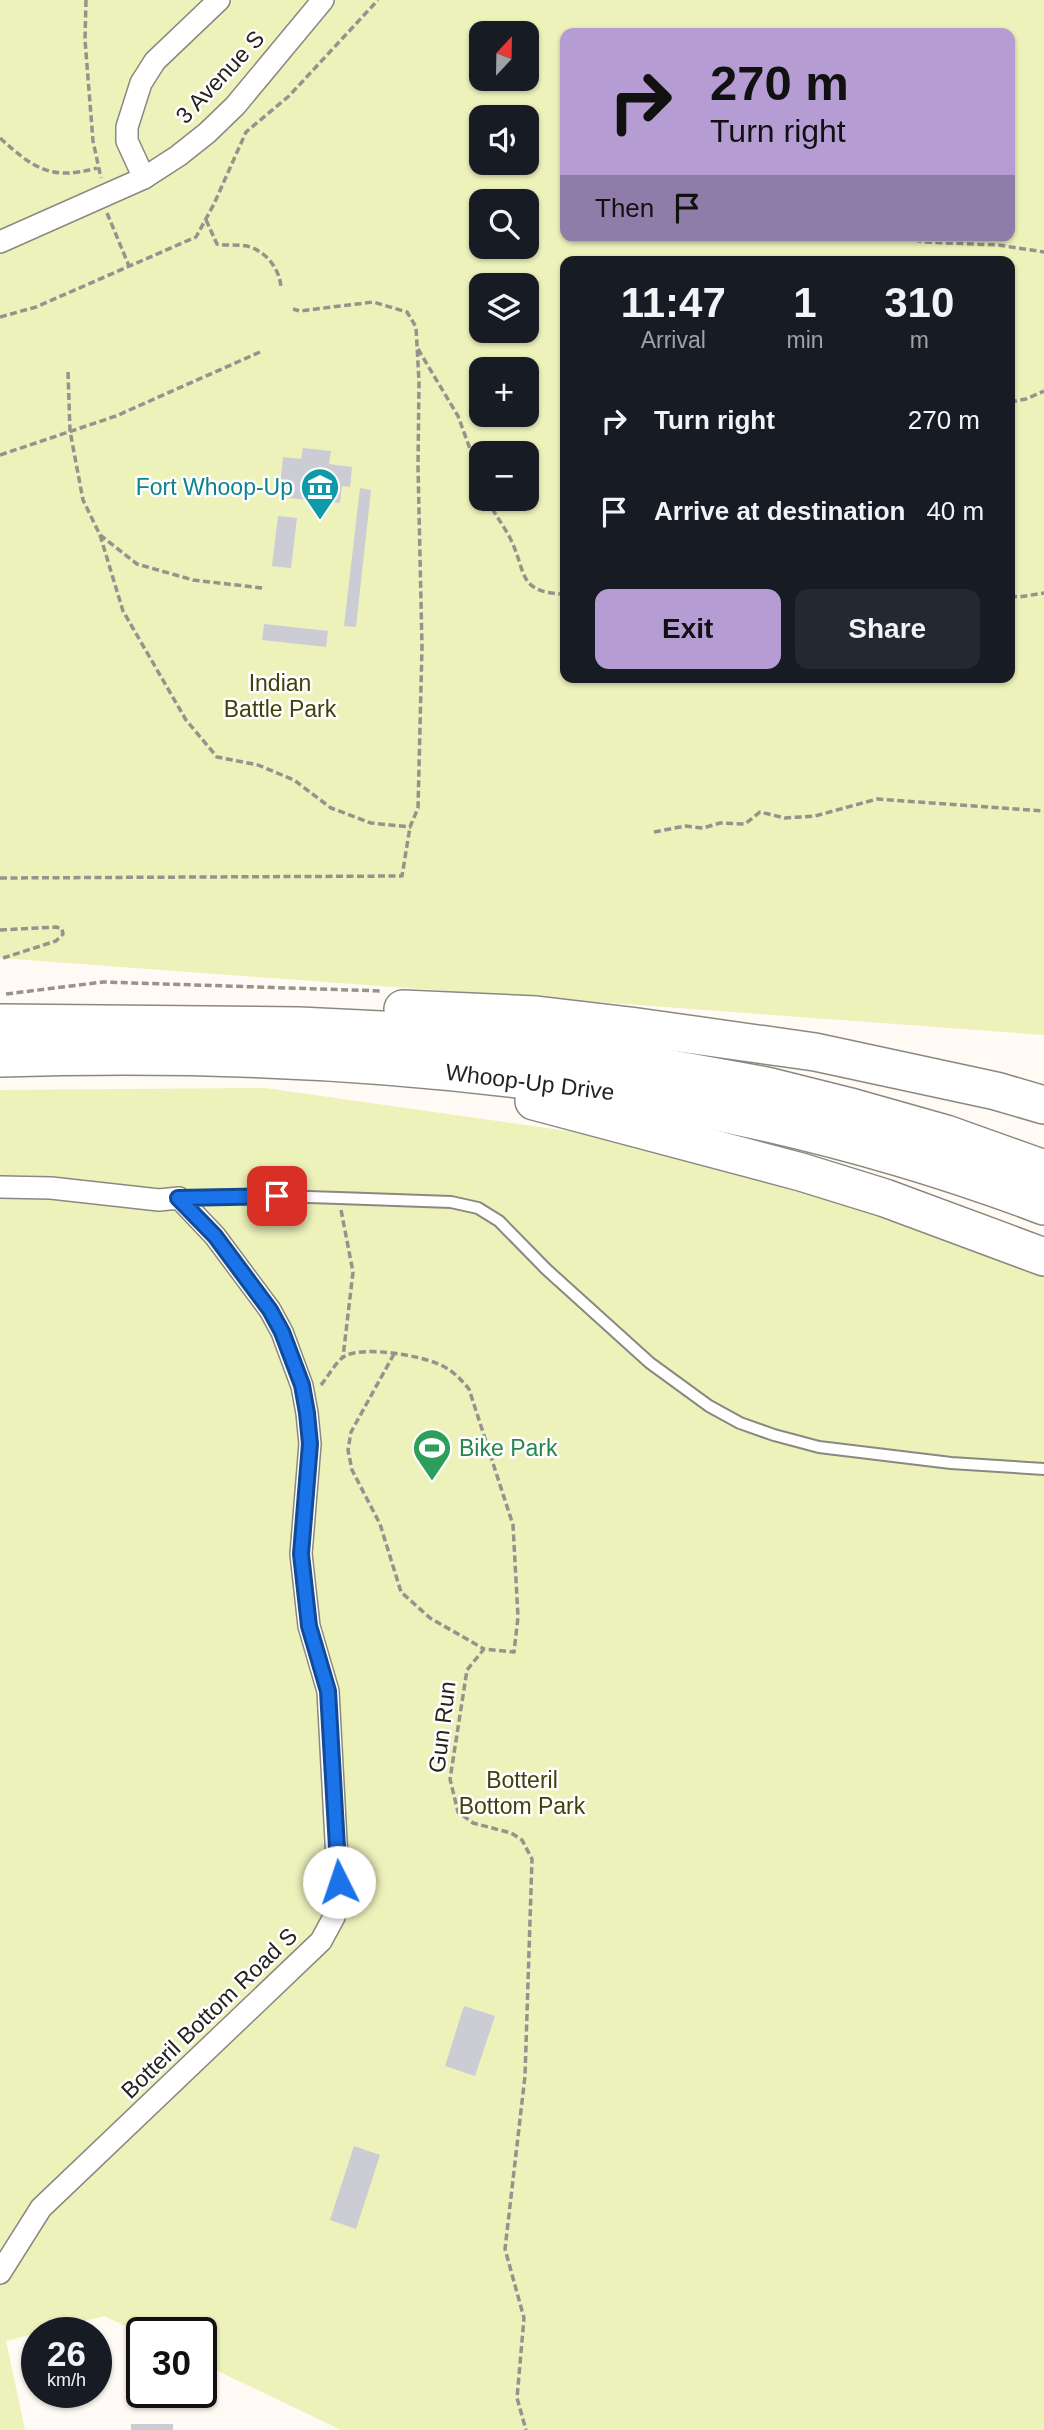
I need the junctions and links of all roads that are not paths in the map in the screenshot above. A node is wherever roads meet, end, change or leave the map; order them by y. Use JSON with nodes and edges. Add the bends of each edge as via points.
{"nodes":[{"id":1,"x":219,"y":0,"type":"edge"},
{"id":2,"x":323,"y":0,"type":"edge"},
{"id":3,"x":144,"y":178,"type":"junction"},
{"id":4,"x":0,"y":242,"type":"edge"},
{"id":5,"x":0,"y":1011,"type":"edge"},
{"id":6,"x":0,"y":1023,"type":"edge"},
{"id":7,"x":0,"y":1058,"type":"edge"},
{"id":8,"x":405,"y":1067,"type":"junction"},
{"id":9,"x":1044,"y":1105,"type":"edge"},
{"id":10,"x":1044,"y":1168,"type":"edge"},
{"id":11,"x":0,"y":1187,"type":"edge"},
{"id":12,"x":178,"y":1198,"type":"junction"},
{"id":13,"x":1044,"y":1206,"type":"edge"},
{"id":14,"x":1044,"y":1257,"type":"edge"},
{"id":15,"x":1044,"y":1469,"type":"edge"},
{"id":16,"x":0,"y":2273,"type":"edge"}],
"edges":[{"from":1,"to":3,"type":"street","via":[[155,61],[141,83],[127,141]]},
{"from":2,"to":3,"type":"street","name":"3 Avenue S","via":[[235,106],[207,133]]},
{"from":3,"to":4,"type":"street","name":"3 Avenue S"},
{"from":5,"to":9,"type":"highway","via":[[346,1008],[536,1015],[815,1052]]},
{"from":6,"to":10,"type":"highway","name":"Whoop-Up Drive","via":[[299,1026],[402,1031],[562,1050],[766,1086],[946,1135]]},
{"from":7,"to":8,"type":"highway","name":"Whoop-Up Drive","via":[[269,1059]]},
{"from":8,"to":13,"type":"highway","name":"Whoop-Up Drive","via":[[576,1086],[763,1121],[930,1167]]},
{"from":8,"to":14,"type":"highway","via":[[801,1172],[886,1198]]},
{"from":11,"to":12,"type":"street"},
{"from":12,"to":15,"type":"lane","via":[[339,1198],[451,1202],[478,1208],[499,1221],[650,1363],[709,1406],[752,1427],[819,1447],[951,1464]]},
{"from":12,"to":16,"type":"street","name":"Botteril Bottom Road S","via":[[215,1236],[270,1310],[302,1385],[310,1444],[301,1554],[309,1626],[328,1691],[339,1897],[321,1941],[41,2208]]}]}
